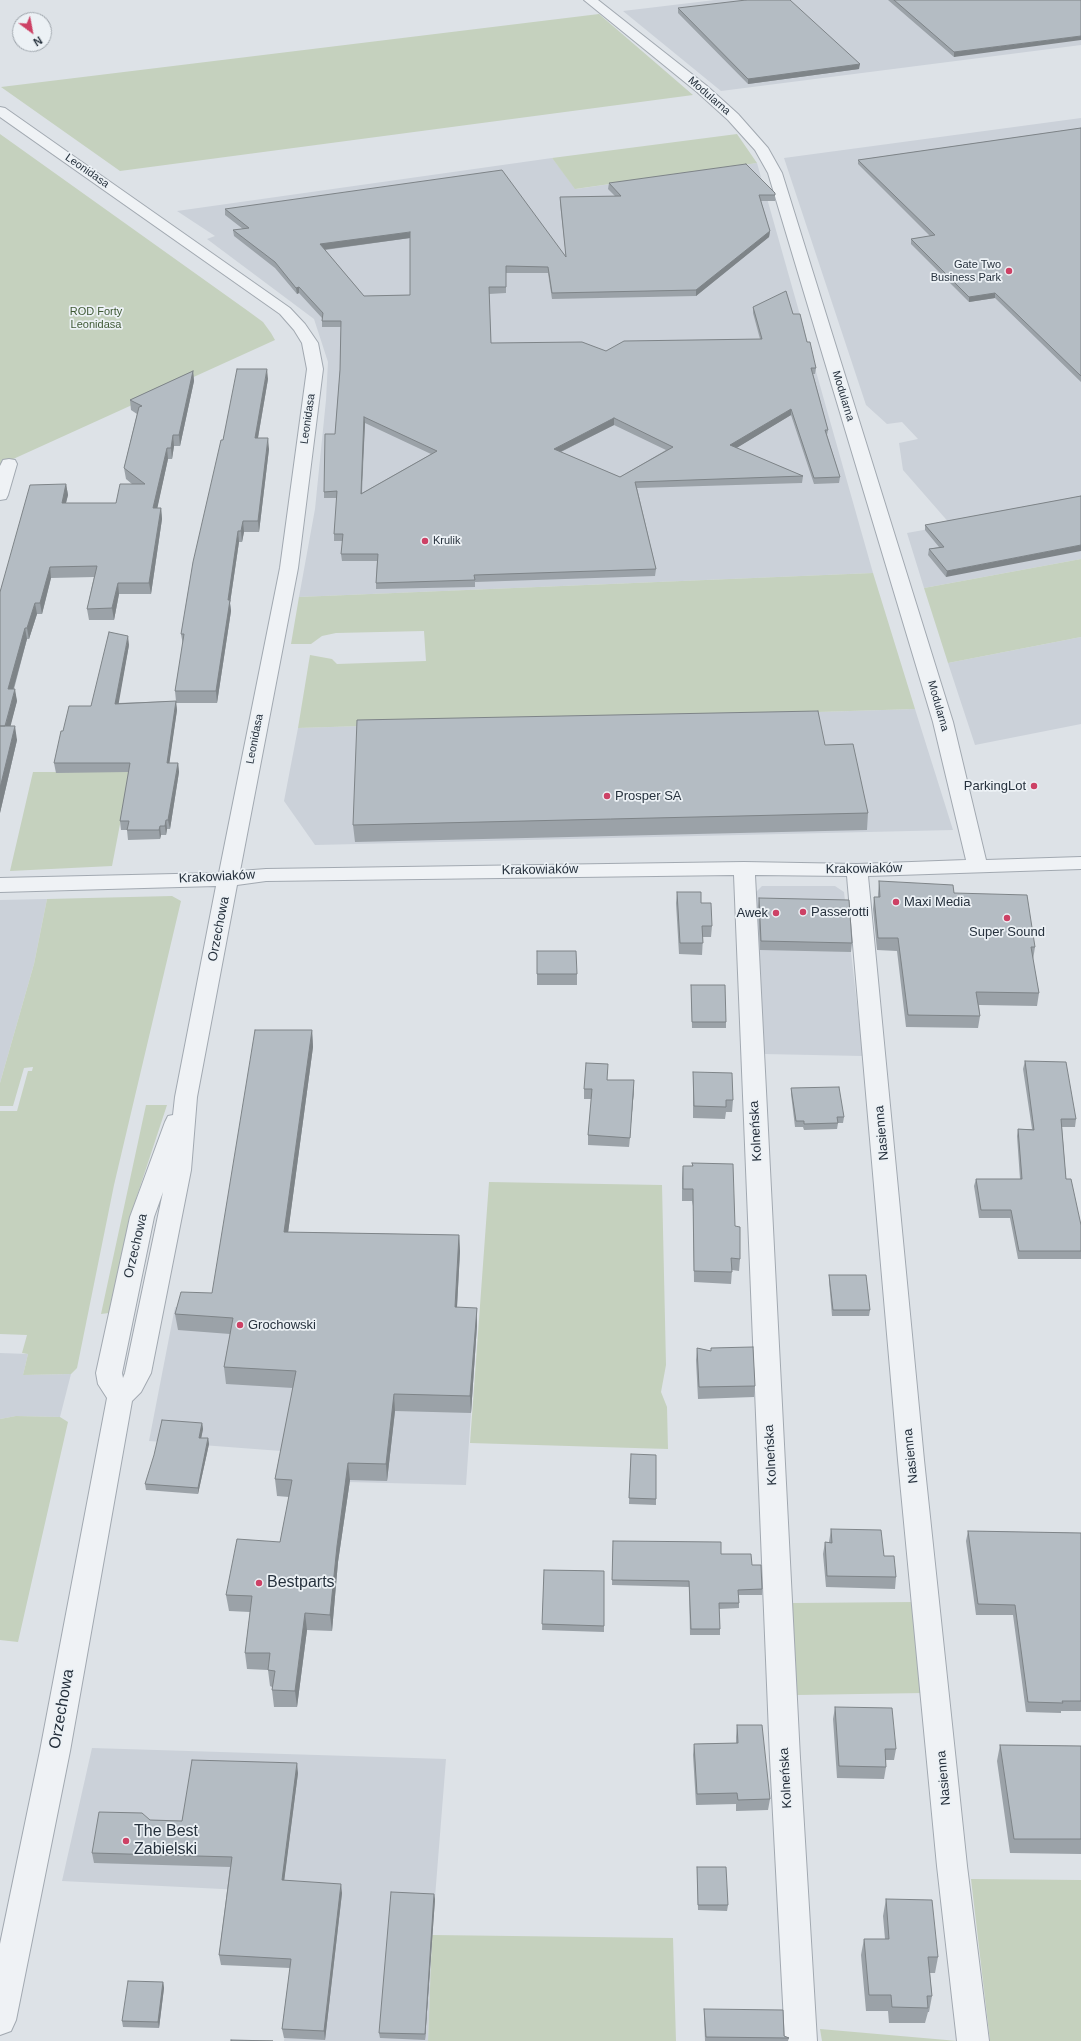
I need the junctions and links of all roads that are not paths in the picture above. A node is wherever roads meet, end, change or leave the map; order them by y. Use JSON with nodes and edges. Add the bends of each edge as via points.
{"nodes":[{"id":1,"x":590,"y":0,"type":"edge"},
{"id":2,"x":0,"y":111,"type":"edge"},
{"id":3,"x":9,"y":464,"type":"dead end"},
{"id":4,"x":0,"y":495,"type":"edge"},
{"id":5,"x":1081,"y":863,"type":"edge"},
{"id":6,"x":977,"y":865,"type":"junction"},
{"id":7,"x":744,"y":868,"type":"junction"},
{"id":8,"x":857,"y":870,"type":"junction"},
{"id":9,"x":229,"y":878,"type":"junction"},
{"id":10,"x":0,"y":885,"type":"edge"},
{"id":11,"x":0,"y":2020,"type":"edge"},
{"id":12,"x":801,"y":2041,"type":"edge"},
{"id":13,"x":973,"y":2041,"type":"edge"}],
"edges":[{"from":1,"to":6,"type":"street","name":"Modularna","via":[[720,104],[756,142],[774,173],[943,722]]},
{"from":2,"to":9,"type":"street","name":"Leonidasa","via":[[277,305],[300,327],[313,351],[315,369],[289,568]]},
{"from":3,"to":4,"type":"street"},
{"from":5,"to":6,"type":"street","name":"Krakowiaków"},
{"from":6,"to":8,"type":"street","name":"Krakowiaków"},
{"from":7,"to":8,"type":"street","name":"Krakowiaków"},
{"from":7,"to":9,"type":"street","name":"Krakowiaków","via":[[274,874]]},
{"from":7,"to":12,"type":"street","name":"Kolneńska","via":[[785,1758]]},
{"from":8,"to":13,"type":"street","name":"Nasienna","via":[[911,1454],[952,1866]]},
{"from":9,"to":10,"type":"street","name":"Krakowiaków"},
{"from":9,"to":11,"type":"street","name":"Orzechowa","via":[[186,1097],[179,1170],[138,1373],[132,1385],[120,1397],[55,1751]]}]}
